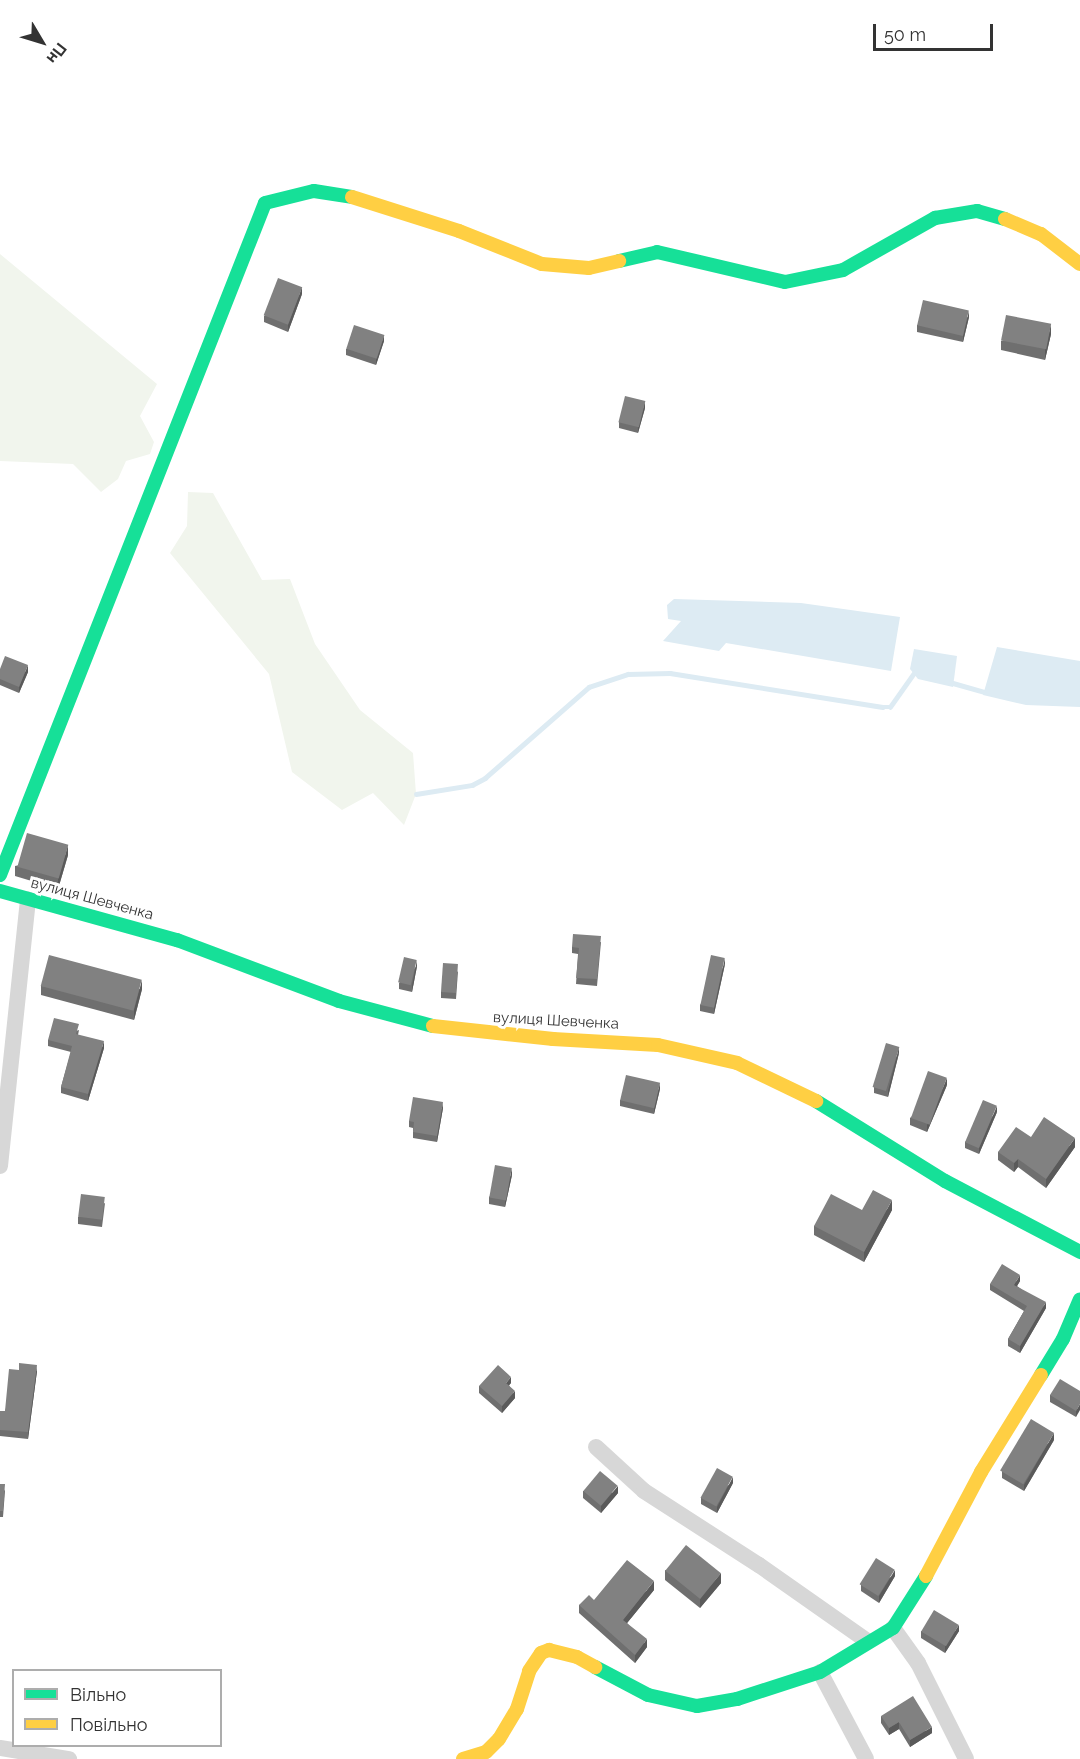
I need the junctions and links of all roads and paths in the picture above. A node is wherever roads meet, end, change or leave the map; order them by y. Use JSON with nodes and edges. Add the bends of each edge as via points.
{"nodes":[{"id":1,"x":1080,"y":264,"type":"edge"},
{"id":2,"x":0,"y":875,"type":"edge"},
{"id":3,"x":0,"y":891,"type":"edge"},
{"id":4,"x":28,"y":899,"type":"junction"},
{"id":5,"x":0,"y":1166,"type":"edge"},
{"id":6,"x":1080,"y":1252,"type":"edge"},
{"id":7,"x":1080,"y":1299,"type":"edge"},
{"id":8,"x":596,"y":1447,"type":"dead end"},
{"id":9,"x":893,"y":1628,"type":"junction"},
{"id":10,"x":867,"y":1641,"type":"junction"},
{"id":11,"x":820,"y":1671,"type":"junction"},
{"id":12,"x":0,"y":1748,"type":"edge"},
{"id":13,"x":69,"y":1759,"type":"edge"},
{"id":14,"x":463,"y":1759,"type":"edge"},
{"id":15,"x":866,"y":1759,"type":"edge"},
{"id":16,"x":966,"y":1759,"type":"edge"}],
"edges":[{"from":1,"to":2,"type":"street","via":[[1033,230],[977,211],[935,218],[861,263],[828,276],[785,282],[657,252],[589,268],[542,264],[459,231],[333,191],[314,191],[265,203]]},
{"from":3,"to":4,"type":"street","name":"вулиця Шевченка"},
{"from":4,"to":5,"type":"street"},
{"from":4,"to":6,"type":"street","name":"вулиця Шевченка","via":[[166,937],[339,1001],[420,1024],[519,1036],[658,1045],[737,1063],[813,1100],[945,1181]]},
{"from":7,"to":9,"type":"street","via":[[1063,1338]]},
{"from":8,"to":10,"type":"street","via":[[644,1491],[759,1564]]},
{"from":9,"to":10,"type":"street"},
{"from":9,"to":16,"type":"street","via":[[918,1663]]},
{"from":10,"to":11,"type":"street"},
{"from":11,"to":14,"type":"street","via":[[737,1699],[697,1706],[648,1695],[572,1655],[549,1650],[541,1653],[529,1671],[517,1709],[500,1739],[486,1752]]},
{"from":11,"to":15,"type":"street"},
{"from":12,"to":13,"type":"street"}]}
